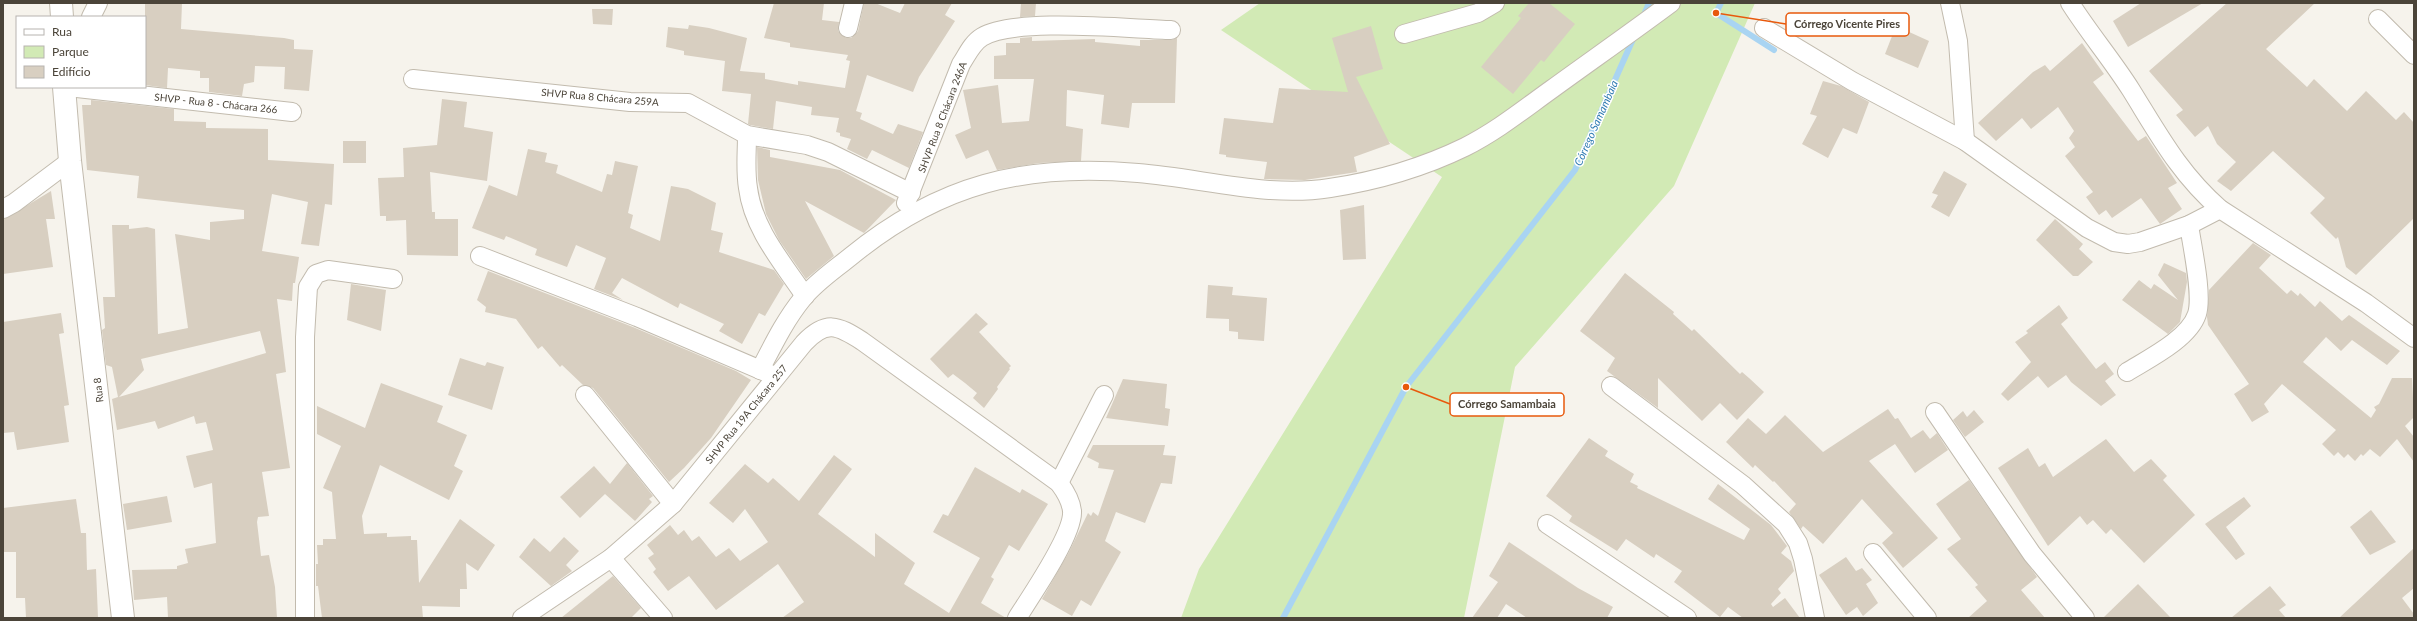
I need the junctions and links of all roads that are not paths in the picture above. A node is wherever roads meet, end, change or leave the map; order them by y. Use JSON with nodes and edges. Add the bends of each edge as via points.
{"nodes":[{"id":1,"x":61,"y":3,"type":"edge"},
{"id":2,"x":98,"y":3,"type":"edge"},
{"id":3,"x":854,"y":3,"type":"edge"},
{"id":4,"x":1495,"y":3,"type":"edge"},
{"id":5,"x":1671,"y":3,"type":"edge"},
{"id":6,"x":1950,"y":3,"type":"edge"},
{"id":7,"x":2070,"y":3,"type":"edge"},
{"id":8,"x":62,"y":16,"type":"edge"},
{"id":9,"x":92,"y":16,"type":"edge"},
{"id":10,"x":2378,"y":19,"type":"dead end"},
{"id":11,"x":848,"y":28,"type":"dead end"},
{"id":12,"x":1764,"y":28,"type":"dead end"},
{"id":13,"x":1171,"y":30,"type":"dead end"},
{"id":14,"x":1404,"y":34,"type":"dead end"},
{"id":15,"x":2414,"y":55,"type":"edge"},
{"id":16,"x":413,"y":78,"type":"dead end"},
{"id":17,"x":64,"y":88,"type":"edge"},
{"id":18,"x":77,"y":88,"type":"edge"},
{"id":19,"x":292,"y":112,"type":"dead end"},
{"id":20,"x":747,"y":135,"type":"junction"},
{"id":21,"x":1965,"y":141,"type":"junction"},
{"id":22,"x":70,"y":161,"type":"junction"},
{"id":23,"x":912,"y":194,"type":"junction"},
{"id":24,"x":3,"y":209,"type":"edge"},
{"id":25,"x":2220,"y":209,"type":"junction"},
{"id":26,"x":898,"y":220,"type":"junction"},
{"id":27,"x":2189,"y":225,"type":"junction"},
{"id":28,"x":480,"y":256,"type":"dead end"},
{"id":29,"x":393,"y":279,"type":"dead end"},
{"id":30,"x":806,"y":296,"type":"junction"},
{"id":31,"x":2414,"y":338,"type":"edge"},
{"id":32,"x":2127,"y":372,"type":"dead end"},
{"id":33,"x":767,"y":373,"type":"junction"},
{"id":34,"x":1612,"y":386,"type":"dead end"},
{"id":35,"x":584,"y":395,"type":"dead end"},
{"id":36,"x":1104,"y":395,"type":"dead end"},
{"id":37,"x":1935,"y":412,"type":"dead end"},
{"id":38,"x":1060,"y":483,"type":"junction"},
{"id":39,"x":673,"y":504,"type":"junction"},
{"id":40,"x":1547,"y":524,"type":"dead end"},
{"id":41,"x":1872,"y":553,"type":"dead end"},
{"id":42,"x":611,"y":558,"type":"junction"},
{"id":43,"x":123,"y":618,"type":"edge"},
{"id":44,"x":305,"y":618,"type":"edge"},
{"id":45,"x":522,"y":618,"type":"edge"},
{"id":46,"x":663,"y":618,"type":"edge"},
{"id":47,"x":1017,"y":618,"type":"edge"},
{"id":48,"x":1687,"y":618,"type":"edge"},
{"id":49,"x":1815,"y":618,"type":"edge"},
{"id":50,"x":1927,"y":618,"type":"edge"},
{"id":51,"x":2085,"y":618,"type":"edge"}],
"edges":[{"from":1,"to":8,"type":"street"},
{"from":2,"to":9,"type":"street"},
{"from":3,"to":11,"type":"street"},
{"from":4,"to":14,"type":"street","via":[[1478,13]]},
{"from":5,"to":26,"type":"street","via":[[1503,125],[1444,157],[1407,170],[1331,188],[1291,190],[1221,185],[1140,173],[1052,173],[1000,179],[970,187]]},
{"from":6,"to":21,"type":"street","via":[[1958,41]]},
{"from":7,"to":25,"type":"street","via":[[2131,90],[2156,133],[2186,176]]},
{"from":10,"to":15,"type":"street"},
{"from":12,"to":21,"type":"street","via":[[1852,81]]},
{"from":13,"to":23,"type":"street","name":"SHVP Rua 8 Chácara 246A","via":[[1047,26],[1018,28],[982,38],[961,64]]},
{"from":16,"to":20,"type":"street","name":"SHVP Rua 8 Chácara 259A","via":[[630,102],[688,103]]},
{"from":17,"to":22,"type":"street","name":"Rua 8"},
{"from":18,"to":19,"type":"street","name":"SHVP - Rua 8 - Chácara 266"},
{"from":20,"to":23,"type":"street","name":"SHVP Rua 8 Chácara 259A","via":[[807,145],[828,152]]},
{"from":20,"to":30,"type":"street","via":[[747,180],[752,208],[773,249]]},
{"from":21,"to":27,"type":"street","via":[[2087,228],[2114,242],[2140,242]]},
{"from":22,"to":24,"type":"street"},
{"from":22,"to":43,"type":"street","name":"Rua 8"},
{"from":23,"to":26,"type":"street","name":"SHVP Rua 8 Chácara 246A"},
{"from":25,"to":27,"type":"street"},
{"from":25,"to":31,"type":"street","via":[[2366,303]]},
{"from":26,"to":30,"type":"street","via":[[833,270]]},
{"from":27,"to":32,"type":"street","via":[[2198,300],[2197,315],[2176,340]]},
{"from":28,"to":33,"type":"street","via":[[637,317]]},
{"from":29,"to":44,"type":"street","via":[[328,270],[316,274],[308,288],[305,337]]},
{"from":30,"to":33,"type":"street","via":[[779,334]]},
{"from":33,"to":38,"type":"street","name":"SHVP Rua 19A Chácara 257","via":[[822,328],[840,329],[862,341]]},
{"from":33,"to":39,"type":"street","name":"SHVP Rua 19A Chácara 257"},
{"from":34,"to":49,"type":"street","via":[[1743,485],[1786,524],[1798,543],[1803,559]]},
{"from":35,"to":39,"type":"street"},
{"from":36,"to":38,"type":"street"},
{"from":37,"to":51,"type":"street","via":[[2032,554]]},
{"from":38,"to":47,"type":"street","via":[[1071,505],[1070,523],[1054,557]]},
{"from":39,"to":42,"type":"street","name":"SHVP Rua 19A Chácara 257"},
{"from":40,"to":48,"type":"street"},
{"from":41,"to":50,"type":"street"},
{"from":42,"to":45,"type":"street","name":"SHVP Rua 19A Chácara 257"},
{"from":42,"to":46,"type":"street"}]}
